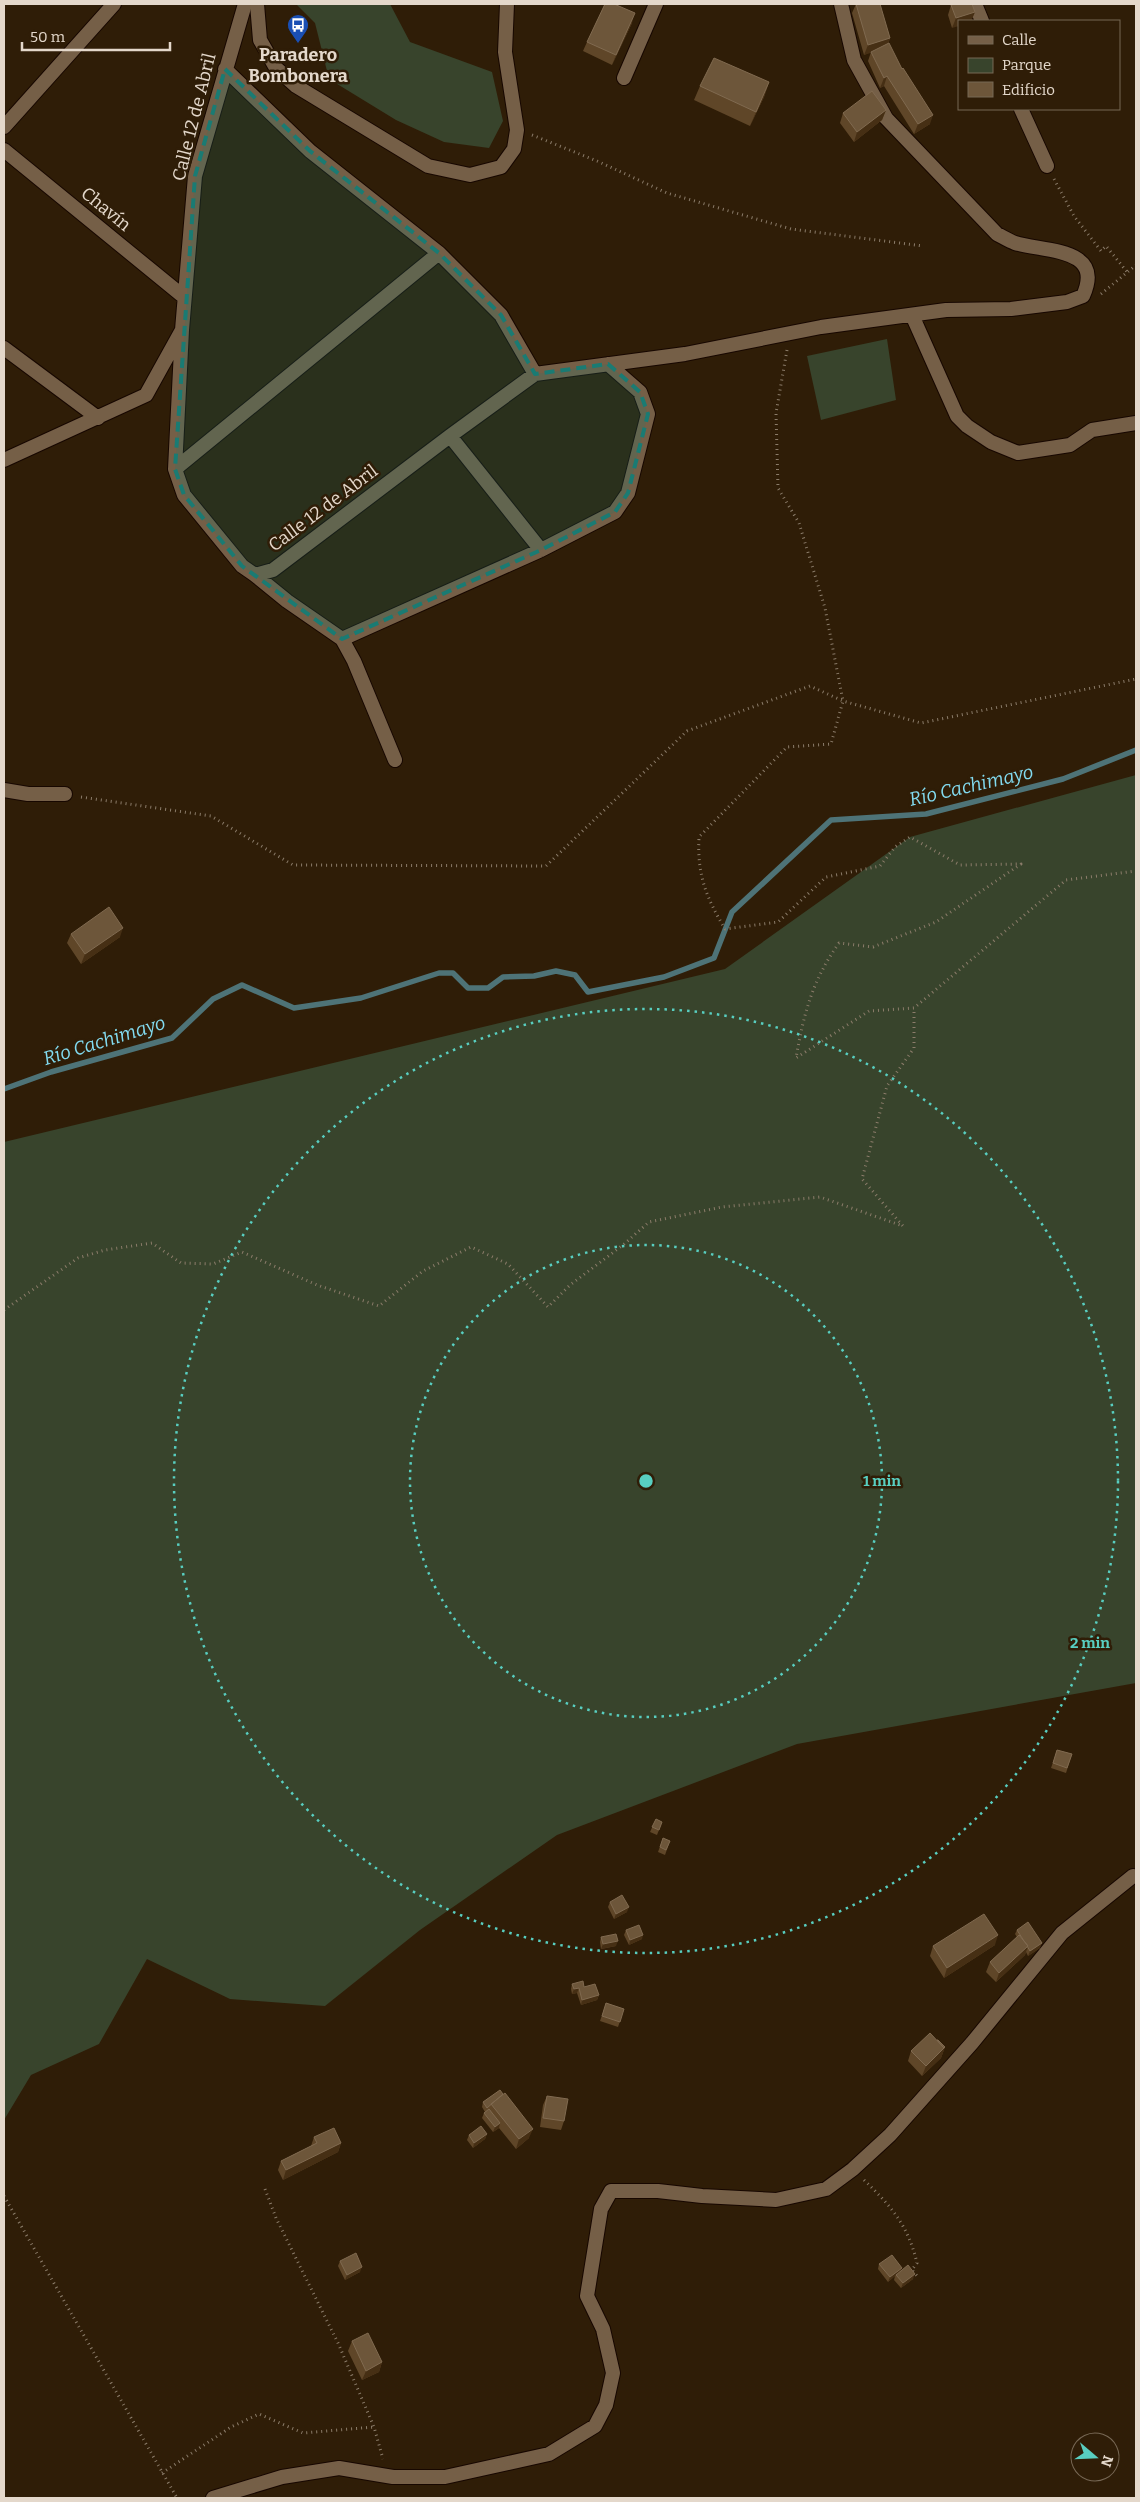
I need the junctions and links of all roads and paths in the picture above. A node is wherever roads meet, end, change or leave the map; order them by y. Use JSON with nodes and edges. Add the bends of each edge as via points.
{"nodes":[{"id":1,"x":114,"y":4,"type":"edge"},
{"id":2,"x":244,"y":4,"type":"edge"},
{"id":3,"x":257,"y":4,"type":"edge"},
{"id":4,"x":507,"y":4,"type":"edge"},
{"id":5,"x":656,"y":4,"type":"edge"},
{"id":6,"x":841,"y":4,"type":"edge"},
{"id":7,"x":975,"y":4,"type":"edge"},
{"id":8,"x":982,"y":20,"type":"edge"},
{"id":9,"x":225,"y":69,"type":"junction"},
{"id":10,"x":624,"y":78,"type":"dead end"},
{"id":11,"x":1021,"y":110,"type":"edge"},
{"id":12,"x":4,"y":127,"type":"edge"},
{"id":13,"x":517,"y":130,"type":"junction"},
{"id":14,"x":4,"y":150,"type":"edge"},
{"id":15,"x":1047,"y":166,"type":"joint"},
{"id":16,"x":923,"y":246,"type":"dead end"},
{"id":17,"x":439,"y":252,"type":"junction"},
{"id":18,"x":1136,"y":265,"type":"edge"},
{"id":19,"x":1128,"y":273,"type":"junction"},
{"id":20,"x":1083,"y":296,"type":"junction"},
{"id":21,"x":184,"y":297,"type":"junction"},
{"id":22,"x":912,"y":315,"type":"junction"},
{"id":23,"x":182,"y":330,"type":"junction"},
{"id":24,"x":790,"y":332,"type":"junction"},
{"id":25,"x":4,"y":348,"type":"edge"},
{"id":26,"x":608,"y":364,"type":"junction"},
{"id":27,"x":535,"y":374,"type":"junction"},
{"id":28,"x":98,"y":418,"type":"junction"},
{"id":29,"x":1136,"y":424,"type":"edge"},
{"id":30,"x":450,"y":436,"type":"junction"},
{"id":31,"x":4,"y":460,"type":"edge"},
{"id":32,"x":175,"y":469,"type":"junction"},
{"id":33,"x":540,"y":550,"type":"junction"},
{"id":34,"x":255,"y":575,"type":"junction"},
{"id":35,"x":342,"y":639,"type":"junction"},
{"id":36,"x":1136,"y":679,"type":"edge"},
{"id":37,"x":843,"y":701,"type":"junction"},
{"id":38,"x":394,"y":760,"type":"dead end"},
{"id":39,"x":4,"y":790,"type":"edge"},
{"id":40,"x":65,"y":794,"type":"joint"},
{"id":41,"x":1136,"y":871,"type":"edge"},
{"id":42,"x":914,"y":1008,"type":"junction"},
{"id":43,"x":4,"y":1310,"type":"edge"},
{"id":44,"x":1133,"y":1876,"type":"dead end"},
{"id":45,"x":852,"y":2169,"type":"junction"},
{"id":46,"x":265,"y":2188,"type":"dead end"},
{"id":47,"x":4,"y":2196,"type":"edge"},
{"id":48,"x":918,"y":2277,"type":"dead end"},
{"id":49,"x":374,"y":2428,"type":"junction"},
{"id":50,"x":162,"y":2473,"type":"junction"},
{"id":51,"x":393,"y":2477,"type":"junction"},
{"id":52,"x":176,"y":2498,"type":"edge"},
{"id":53,"x":213,"y":2498,"type":"edge"}],
"edges":[{"from":1,"to":12,"type":"street"},
{"from":2,"to":9,"type":"street","name":"Calle 12 de Abril"},
{"from":3,"to":13,"type":"street","via":[[260,40],[276,68],[296,86],[428,166],[470,175],[501,167],[514,148]]},
{"from":4,"to":13,"type":"street","via":[[505,52]]},
{"from":5,"to":10,"type":"street"},
{"from":6,"to":20,"type":"street","via":[[854,60],[886,118],[997,234],[1015,243],[1072,255],[1086,267],[1089,282]]},
{"from":7,"to":8,"type":"street"},
{"from":9,"to":17,"type":"street","via":[[310,151]]},
{"from":9,"to":21,"type":"street","name":"Calle 12 de Abril","via":[[195,176]]},
{"from":11,"to":15,"type":"street"},
{"from":13,"to":16,"type":"path","via":[[667,193],[791,229]]},
{"from":14,"to":21,"type":"street","name":"Chavín"},
{"from":15,"to":19,"type":"path","via":[[1074,216],[1101,251],[1106,246]]},
{"from":17,"to":27,"type":"street","via":[[501,315]]},
{"from":17,"to":32,"type":"street"},
{"from":18,"to":19,"type":"path"},
{"from":19,"to":20,"type":"path","via":[[1104,294]]},
{"from":20,"to":22,"type":"street","via":[[1067,302],[1011,310],[946,310]]},
{"from":21,"to":23,"type":"street","name":"Calle 12 de Abril"},
{"from":22,"to":24,"type":"street"},
{"from":22,"to":29,"type":"street","via":[[957,416],[991,442],[1018,453],[1070,445],[1092,430]]},
{"from":23,"to":28,"type":"street","name":"Calle 12 de Abril","via":[[146,395]]},
{"from":23,"to":32,"type":"street","name":"Calle 12 de Abril"},
{"from":24,"to":26,"type":"street","via":[[685,354]]},
{"from":24,"to":37,"type":"path","via":[[776,414],[778,488],[800,523],[824,608]]},
{"from":25,"to":28,"type":"street"},
{"from":26,"to":27,"type":"street"},
{"from":26,"to":33,"type":"street","via":[[640,392],[648,414],[628,493],[614,512]]},
{"from":27,"to":30,"type":"street","name":"Calle 12 de Abril"},
{"from":28,"to":31,"type":"street","name":"Calle 12 de Abril"},
{"from":30,"to":33,"type":"street"},
{"from":30,"to":34,"type":"street","name":"Calle 12 de Abril","via":[[274,570]]},
{"from":32,"to":34,"type":"street","name":"Calle 12 de Abril","via":[[184,495],[242,566]]},
{"from":33,"to":35,"type":"street"},
{"from":34,"to":35,"type":"street"},
{"from":35,"to":38,"type":"street","via":[[354,660]]},
{"from":36,"to":37,"type":"path","via":[[920,723]]},
{"from":37,"to":40,"type":"path","via":[[810,686],[687,731],[546,866],[293,865],[211,816]]},
{"from":37,"to":42,"type":"path","via":[[831,744],[787,747],[699,837],[698,862],[709,902],[725,930],[778,922],[826,876],[880,866],[895,847],[910,837],[960,864],[1021,864],[936,922],[873,947],[839,943],[824,963],[811,991],[796,1058],[869,1011]]},
{"from":39,"to":40,"type":"street"},
{"from":41,"to":42,"type":"path","via":[[1066,880]]},
{"from":42,"to":43,"type":"path","via":[[914,1048],[887,1086],[862,1179],[904,1226],[820,1197],[722,1207],[649,1222],[570,1285],[548,1307],[508,1264],[471,1248],[423,1271],[379,1306],[318,1285],[242,1252],[213,1264],[181,1264],[152,1243],[78,1258]]},
{"from":44,"to":45,"type":"street","via":[[1062,1933],[972,2043],[896,2128]]},
{"from":45,"to":48,"type":"path","via":[[892,2206],[912,2244],[917,2263],[912,2270]]},
{"from":45,"to":51,"type":"street","via":[[826,2189],[776,2200],[658,2191],[611,2191],[601,2209],[586,2296],[603,2330],[613,2373],[606,2405],[595,2426],[550,2454],[445,2476]]},
{"from":46,"to":49,"type":"path"},
{"from":47,"to":50,"type":"path"},
{"from":49,"to":50,"type":"path","via":[[303,2433],[260,2414],[231,2426]]},
{"from":49,"to":51,"type":"path","via":[[380,2453]]},
{"from":50,"to":52,"type":"path"},
{"from":51,"to":53,"type":"street","via":[[339,2468],[282,2477]]}]}
